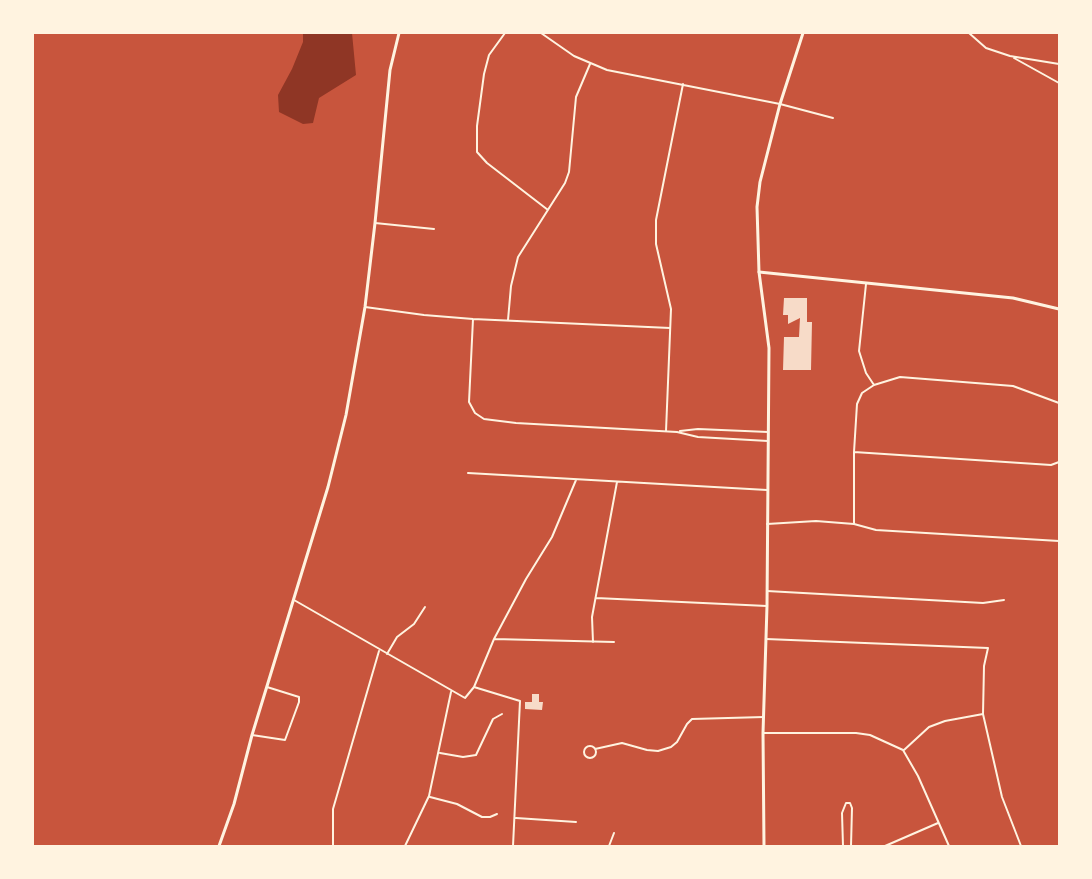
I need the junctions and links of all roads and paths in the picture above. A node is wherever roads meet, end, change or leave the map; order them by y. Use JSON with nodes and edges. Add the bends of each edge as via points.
{"nodes":[{"id":1,"x":399,"y":33,"type":"edge"},
{"id":2,"x":505,"y":33,"type":"edge"},
{"id":3,"x":542,"y":33,"type":"edge"},
{"id":4,"x":803,"y":33,"type":"edge"},
{"id":5,"x":969,"y":33,"type":"edge"},
{"id":6,"x":1010,"y":56,"type":"junction"},
{"id":7,"x":590,"y":64,"type":"junction"},
{"id":8,"x":1059,"y":64,"type":"edge"},
{"id":9,"x":1059,"y":82,"type":"edge"},
{"id":10,"x":683,"y":84,"type":"junction"},
{"id":11,"x":780,"y":104,"type":"junction"},
{"id":12,"x":833,"y":118,"type":"dead end"},
{"id":13,"x":548,"y":210,"type":"junction"},
{"id":14,"x":375,"y":223,"type":"junction"},
{"id":15,"x":434,"y":229,"type":"dead end"},
{"id":16,"x":759,"y":272,"type":"junction"},
{"id":17,"x":866,"y":283,"type":"junction"},
{"id":18,"x":365,"y":308,"type":"junction"},
{"id":19,"x":1059,"y":309,"type":"edge"},
{"id":20,"x":473,"y":319,"type":"junction"},
{"id":21,"x":508,"y":320,"type":"junction"},
{"id":22,"x":670,"y":328,"type":"junction"},
{"id":23,"x":874,"y":385,"type":"junction"},
{"id":24,"x":1059,"y":403,"type":"edge"},
{"id":25,"x":666,"y":431,"type":"junction"},
{"id":26,"x":677,"y":432,"type":"junction"},
{"id":27,"x":768,"y":432,"type":"junction"},
{"id":28,"x":768,"y":441,"type":"junction"},
{"id":29,"x":854,"y":452,"type":"junction"},
{"id":30,"x":1059,"y":462,"type":"edge"},
{"id":31,"x":468,"y":473,"type":"dead end"},
{"id":32,"x":576,"y":480,"type":"junction"},
{"id":33,"x":617,"y":482,"type":"junction"},
{"id":34,"x":767,"y":490,"type":"junction"},
{"id":35,"x":767,"y":524,"type":"junction"},
{"id":36,"x":854,"y":524,"type":"junction"},
{"id":37,"x":1059,"y":541,"type":"edge"},
{"id":38,"x":767,"y":591,"type":"junction"},
{"id":39,"x":596,"y":598,"type":"junction"},
{"id":40,"x":294,"y":600,"type":"junction"},
{"id":41,"x":1004,"y":600,"type":"dead end"},
{"id":42,"x":767,"y":606,"type":"junction"},
{"id":43,"x":425,"y":607,"type":"dead end"},
{"id":44,"x":494,"y":639,"type":"junction"},
{"id":45,"x":766,"y":639,"type":"junction"},
{"id":46,"x":593,"y":642,"type":"junction"},
{"id":47,"x":614,"y":642,"type":"dead end"},
{"id":48,"x":379,"y":650,"type":"junction"},
{"id":49,"x":387,"y":654,"type":"junction"},
{"id":50,"x":267,"y":687,"type":"junction"},
{"id":51,"x":474,"y":687,"type":"junction"},
{"id":52,"x":451,"y":692,"type":"junction"},
{"id":53,"x":502,"y":714,"type":"dead end"},
{"id":54,"x":983,"y":714,"type":"junction"},
{"id":55,"x":764,"y":717,"type":"junction"},
{"id":56,"x":764,"y":733,"type":"junction"},
{"id":57,"x":252,"y":735,"type":"junction"},
{"id":58,"x":595,"y":749,"type":"junction"},
{"id":59,"x":903,"y":750,"type":"junction"},
{"id":60,"x":439,"y":752,"type":"junction"},
{"id":61,"x":429,"y":796,"type":"junction"},
{"id":62,"x":497,"y":814,"type":"dead end"},
{"id":63,"x":516,"y":818,"type":"junction"},
{"id":64,"x":576,"y":822,"type":"dead end"},
{"id":65,"x":938,"y":823,"type":"junction"},
{"id":66,"x":614,"y":833,"type":"dead end"},
{"id":67,"x":219,"y":846,"type":"edge"},
{"id":68,"x":333,"y":846,"type":"edge"},
{"id":69,"x":405,"y":846,"type":"edge"},
{"id":70,"x":513,"y":846,"type":"edge"},
{"id":71,"x":609,"y":846,"type":"edge"},
{"id":72,"x":764,"y":846,"type":"edge"},
{"id":73,"x":843,"y":846,"type":"edge"},
{"id":74,"x":851,"y":846,"type":"edge"},
{"id":75,"x":885,"y":846,"type":"edge"},
{"id":76,"x":949,"y":846,"type":"edge"},
{"id":77,"x":1021,"y":846,"type":"edge"}],
"edges":[{"from":1,"to":14,"type":"street","via":[[390,70]]},
{"from":2,"to":13,"type":"street","via":[[489,55],[484,74],[477,152]]},
{"from":3,"to":7,"type":"street"},
{"from":4,"to":11,"type":"street"},
{"from":5,"to":6,"type":"street","via":[[986,48]]},
{"from":6,"to":8,"type":"street"},
{"from":6,"to":9,"type":"street"},
{"from":7,"to":10,"type":"street"},
{"from":7,"to":13,"type":"street","via":[[576,97],[569,172]]},
{"from":10,"to":11,"type":"street"},
{"from":10,"to":22,"type":"street","via":[[656,220],[656,244],[671,309]]},
{"from":11,"to":12,"type":"street"},
{"from":11,"to":16,"type":"street","via":[[760,182]]},
{"from":13,"to":21,"type":"street","via":[[514,268]]},
{"from":14,"to":15,"type":"street"},
{"from":14,"to":18,"type":"street"},
{"from":16,"to":17,"type":"street"},
{"from":16,"to":27,"type":"street","via":[[769,348]]},
{"from":17,"to":19,"type":"street","via":[[1013,298]]},
{"from":17,"to":23,"type":"street","via":[[859,351]]},
{"from":18,"to":20,"type":"street"},
{"from":18,"to":40,"type":"street","via":[[338,453]]},
{"from":20,"to":21,"type":"street"},
{"from":20,"to":25,"type":"street","via":[[469,402],[475,413],[516,423]]},
{"from":21,"to":22,"type":"street"},
{"from":22,"to":25,"type":"street"},
{"from":23,"to":24,"type":"street","via":[[900,377],[1013,386]]},
{"from":23,"to":29,"type":"street","via":[[862,393],[857,405]]},
{"from":25,"to":26,"type":"street"},
{"from":26,"to":27,"type":"street"},
{"from":26,"to":28,"type":"street"},
{"from":27,"to":28,"type":"street"},
{"from":28,"to":34,"type":"street"},
{"from":29,"to":30,"type":"street","via":[[1051,465]]},
{"from":29,"to":36,"type":"street"},
{"from":31,"to":32,"type":"street"},
{"from":32,"to":33,"type":"street"},
{"from":32,"to":44,"type":"street","via":[[552,537]]},
{"from":33,"to":34,"type":"street"},
{"from":33,"to":39,"type":"street"},
{"from":34,"to":35,"type":"street"},
{"from":35,"to":36,"type":"street"},
{"from":35,"to":38,"type":"street"},
{"from":36,"to":37,"type":"street","via":[[876,530]]},
{"from":38,"to":41,"type":"street","via":[[983,603]]},
{"from":38,"to":42,"type":"street"},
{"from":39,"to":42,"type":"street"},
{"from":39,"to":46,"type":"street"},
{"from":40,"to":48,"type":"street"},
{"from":40,"to":50,"type":"street"},
{"from":42,"to":45,"type":"street"},
{"from":43,"to":49,"type":"street"},
{"from":44,"to":46,"type":"street"},
{"from":44,"to":51,"type":"street"},
{"from":45,"to":54,"type":"street","via":[[988,648]]},
{"from":45,"to":55,"type":"street"},
{"from":46,"to":47,"type":"street"},
{"from":48,"to":49,"type":"street"},
{"from":48,"to":68,"type":"street","via":[[333,809]]},
{"from":49,"to":52,"type":"street"},
{"from":50,"to":57,"type":"street"},
{"from":50,"to":57,"type":"street","via":[[299,697],[299,702],[285,740]]},
{"from":51,"to":52,"type":"street","via":[[465,698]]},
{"from":51,"to":63,"type":"street","via":[[520,701]]},
{"from":52,"to":60,"type":"street"},
{"from":53,"to":60,"type":"street","via":[[493,719],[476,755],[463,757]]},
{"from":54,"to":59,"type":"street","via":[[929,727]]},
{"from":54,"to":77,"type":"street","via":[[1002,797]]},
{"from":55,"to":56,"type":"street"},
{"from":55,"to":58,"type":"street","via":[[692,719],[677,742],[658,751],[622,743]]},
{"from":56,"to":59,"type":"street","via":[[856,733]]},
{"from":56,"to":72,"type":"street"},
{"from":57,"to":67,"type":"street"},
{"from":58,"to":58,"type":"street","via":[[586,748],[584,756],[593,758]]},
{"from":59,"to":65,"type":"street"},
{"from":60,"to":61,"type":"street"},
{"from":61,"to":62,"type":"street","via":[[482,817]]},
{"from":61,"to":69,"type":"street"},
{"from":63,"to":64,"type":"street"},
{"from":63,"to":70,"type":"street"},
{"from":65,"to":75,"type":"street"},
{"from":65,"to":76,"type":"street"},
{"from":66,"to":71,"type":"street"},
{"from":73,"to":74,"type":"street","via":[[846,803],[852,808]]}]}
